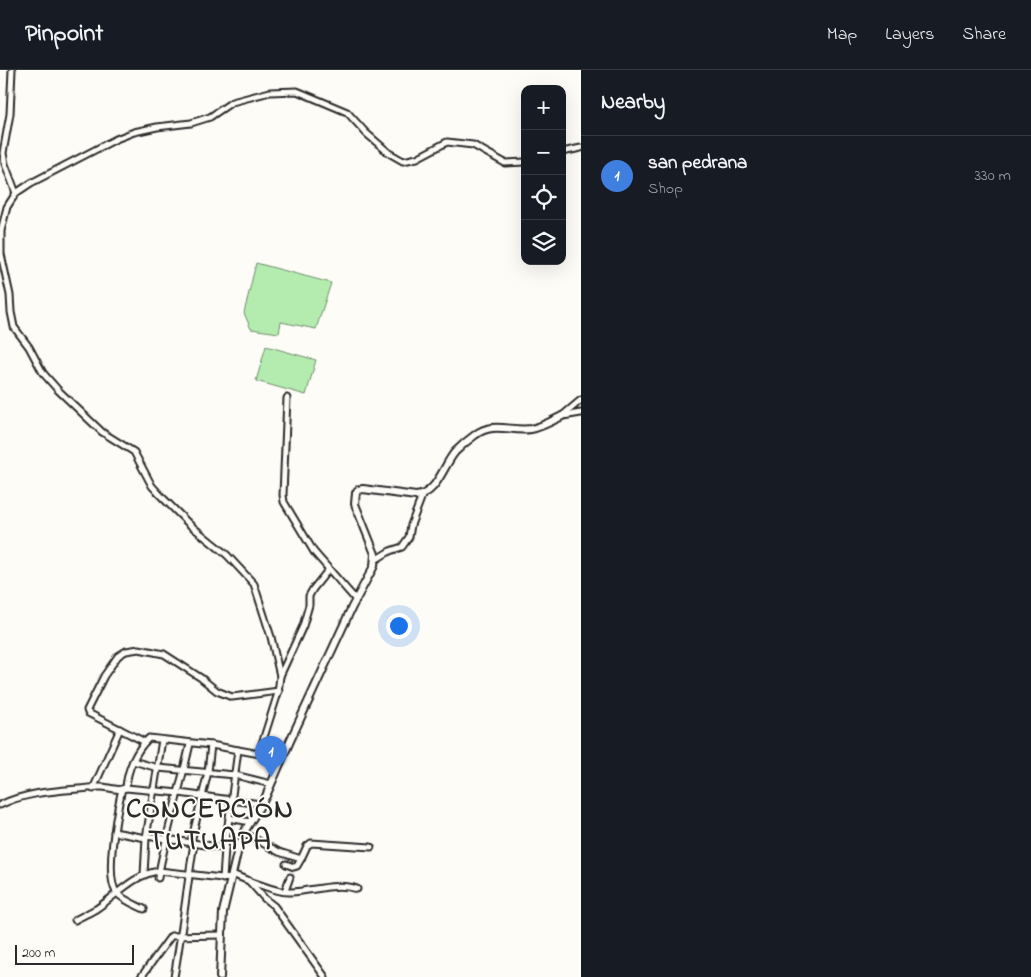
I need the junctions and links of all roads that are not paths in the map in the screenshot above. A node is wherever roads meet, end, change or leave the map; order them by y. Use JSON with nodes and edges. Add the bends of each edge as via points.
{"nodes":[{"id":1,"x":12,"y":70,"type":"edge"},
{"id":2,"x":581,"y":148,"type":"edge"},
{"id":3,"x":566,"y":151,"type":"edge"},
{"id":4,"x":521,"y":162,"type":"edge"},
{"id":5,"x":16,"y":193,"type":"junction"},
{"id":6,"x":7,"y":207,"type":"junction"},
{"id":7,"x":0,"y":226,"type":"edge"},
{"id":8,"x":287,"y":398,"type":"dead end"},
{"id":9,"x":581,"y":400,"type":"edge"},
{"id":10,"x":581,"y":413,"type":"edge"},
{"id":11,"x":562,"y":416,"type":"junction"},
{"id":12,"x":422,"y":496,"type":"junction"},
{"id":13,"x":375,"y":560,"type":"junction"},
{"id":14,"x":329,"y":570,"type":"junction"},
{"id":15,"x":356,"y":600,"type":"junction"},
{"id":16,"x":280,"y":676,"type":"junction"},
{"id":17,"x":279,"y":691,"type":"junction"},
{"id":18,"x":120,"y":729,"type":"junction"},
{"id":19,"x":162,"y":740,"type":"junction"},
{"id":20,"x":145,"y":742,"type":"junction"},
{"id":21,"x":190,"y":744,"type":"junction"},
{"id":22,"x":211,"y":745,"type":"junction"},
{"id":23,"x":238,"y":750,"type":"junction"},
{"id":24,"x":259,"y":753,"type":"junction"},
{"id":25,"x":282,"y":758,"type":"junction"},
{"id":26,"x":133,"y":761,"type":"junction"},
{"id":27,"x":158,"y":768,"type":"junction"},
{"id":28,"x":184,"y":769,"type":"junction"},
{"id":29,"x":208,"y":772,"type":"junction"},
{"id":30,"x":235,"y":775,"type":"junction"},
{"id":31,"x":271,"y":784,"type":"junction"},
{"id":32,"x":124,"y":788,"type":"junction"},
{"id":33,"x":94,"y":789,"type":"junction"},
{"id":34,"x":155,"y":790,"type":"junction"},
{"id":35,"x":179,"y":793,"type":"junction"},
{"id":36,"x":202,"y":796,"type":"junction"},
{"id":37,"x":231,"y":800,"type":"junction"},
{"id":38,"x":261,"y":804,"type":"junction"},
{"id":39,"x":0,"y":805,"type":"edge"},
{"id":40,"x":229,"y":818,"type":"junction"},
{"id":41,"x":250,"y":822,"type":"junction"},
{"id":42,"x":114,"y":832,"type":"junction"},
{"id":43,"x":244,"y":833,"type":"junction"},
{"id":44,"x":146,"y":838,"type":"junction"},
{"id":45,"x":165,"y":839,"type":"junction"},
{"id":46,"x":192,"y":842,"type":"junction"},
{"id":47,"x":371,"y":847,"type":"dead end"},
{"id":48,"x":225,"y":848,"type":"junction"},
{"id":49,"x":300,"y":859,"type":"junction"},
{"id":50,"x":286,"y":864,"type":"dead end"},
{"id":51,"x":159,"y":871,"type":"junction"},
{"id":52,"x":189,"y":875,"type":"junction"},
{"id":53,"x":144,"y":876,"type":"junction"},
{"id":54,"x":231,"y":877,"type":"junction"},
{"id":55,"x":290,"y":877,"type":"dead end"},
{"id":56,"x":158,"y":878,"type":"dead end"},
{"id":57,"x":223,"y":879,"type":"junction"},
{"id":58,"x":249,"y":881,"type":"junction"},
{"id":59,"x":357,"y":889,"type":"dead end"},
{"id":60,"x":285,"y":891,"type":"junction"},
{"id":61,"x":116,"y":893,"type":"junction"},
{"id":62,"x":144,"y":909,"type":"dead end"},
{"id":63,"x":75,"y":920,"type":"dead end"},
{"id":64,"x":182,"y":935,"type":"junction"},
{"id":65,"x":222,"y":935,"type":"junction"},
{"id":66,"x":141,"y":977,"type":"edge"},
{"id":67,"x":174,"y":977,"type":"edge"},
{"id":68,"x":220,"y":977,"type":"edge"},
{"id":69,"x":325,"y":977,"type":"edge"}],
"edges":[{"from":1,"to":5,"type":"street","via":[[10,114],[3,153]]},
{"from":2,"to":3,"type":"street"},
{"from":4,"to":5,"type":"street","via":[[505,163],[473,145],[446,142],[417,158],[403,160],[366,133],[347,112],[297,91],[270,92],[232,102],[210,117],[191,123],[134,132],[55,170]]},
{"from":5,"to":6,"type":"street"},
{"from":6,"to":7,"type":"street"},
{"from":6,"to":16,"type":"street","via":[[1,231],[1,254],[14,327],[43,373],[58,390],[108,437],[134,452],[152,486],[162,497],[227,555],[254,584]]},
{"from":8,"to":14,"type":"street","via":[[284,502],[310,546]]},
{"from":9,"to":11,"type":"street"},
{"from":10,"to":11,"type":"street"},
{"from":11,"to":12,"type":"street","via":[[539,427],[493,427],[478,433],[455,453],[430,490]]},
{"from":12,"to":13,"type":"street","via":[[409,536],[402,547]]},
{"from":12,"to":13,"type":"street","via":[[358,490],[355,504]]},
{"from":13,"to":15,"type":"street"},
{"from":14,"to":15,"type":"street"},
{"from":14,"to":16,"type":"street","via":[[312,589],[303,626]]},
{"from":15,"to":25,"type":"street"},
{"from":16,"to":17,"type":"street"},
{"from":17,"to":18,"type":"street","via":[[232,697],[216,691],[164,654],[139,648],[126,651],[118,656],[104,676],[87,710]]},
{"from":17,"to":24,"type":"street"},
{"from":18,"to":20,"type":"street"},
{"from":18,"to":33,"type":"street"},
{"from":19,"to":20,"type":"street","via":[[149,738]]},
{"from":19,"to":21,"type":"street"},
{"from":19,"to":27,"type":"street"},
{"from":20,"to":26,"type":"street"},
{"from":21,"to":22,"type":"street"},
{"from":21,"to":28,"type":"street"},
{"from":22,"to":23,"type":"street"},
{"from":22,"to":29,"type":"street"},
{"from":23,"to":24,"type":"street"},
{"from":23,"to":30,"type":"street"},
{"from":24,"to":25,"type":"street"},
{"from":25,"to":31,"type":"street"},
{"from":26,"to":27,"type":"street"},
{"from":26,"to":32,"type":"street"},
{"from":27,"to":28,"type":"street"},
{"from":27,"to":34,"type":"street"},
{"from":28,"to":29,"type":"street"},
{"from":28,"to":35,"type":"street"},
{"from":29,"to":30,"type":"street"},
{"from":29,"to":36,"type":"street"},
{"from":30,"to":31,"type":"street"},
{"from":30,"to":37,"type":"street"},
{"from":31,"to":38,"type":"street"},
{"from":32,"to":33,"type":"street"},
{"from":32,"to":34,"type":"street"},
{"from":32,"to":42,"type":"street"},
{"from":33,"to":39,"type":"street","via":[[25,796]]},
{"from":34,"to":35,"type":"street"},
{"from":34,"to":44,"type":"street"},
{"from":35,"to":36,"type":"street"},
{"from":35,"to":45,"type":"street"},
{"from":36,"to":37,"type":"street"},
{"from":36,"to":46,"type":"street"},
{"from":37,"to":38,"type":"street"},
{"from":37,"to":40,"type":"street"},
{"from":38,"to":41,"type":"street"},
{"from":40,"to":41,"type":"street"},
{"from":40,"to":48,"type":"street"},
{"from":41,"to":43,"type":"street"},
{"from":42,"to":44,"type":"street"},
{"from":42,"to":61,"type":"street","via":[[111,869]]},
{"from":43,"to":49,"type":"street"},
{"from":43,"to":54,"type":"street"},
{"from":44,"to":45,"type":"street"},
{"from":44,"to":53,"type":"street"},
{"from":45,"to":46,"type":"street"},
{"from":45,"to":51,"type":"street"},
{"from":46,"to":48,"type":"street"},
{"from":46,"to":52,"type":"street"},
{"from":47,"to":49,"type":"street","via":[[312,843]]},
{"from":48,"to":57,"type":"street"},
{"from":49,"to":50,"type":"street","via":[[297,866]]},
{"from":51,"to":52,"type":"street"},
{"from":51,"to":53,"type":"street"},
{"from":51,"to":56,"type":"street"},
{"from":52,"to":57,"type":"street"},
{"from":52,"to":64,"type":"street"},
{"from":53,"to":61,"type":"street"},
{"from":54,"to":57,"type":"street"},
{"from":54,"to":58,"type":"street"},
{"from":54,"to":65,"type":"street","via":[[223,912]]},
{"from":55,"to":60,"type":"street"},
{"from":58,"to":60,"type":"street"},
{"from":58,"to":69,"type":"street","via":[[274,906]]},
{"from":59,"to":60,"type":"street","via":[[337,887]]},
{"from":61,"to":62,"type":"street"},
{"from":61,"to":63,"type":"street"},
{"from":64,"to":65,"type":"street"},
{"from":64,"to":66,"type":"street","via":[[172,936]]},
{"from":64,"to":67,"type":"street"},
{"from":65,"to":68,"type":"street"}]}
